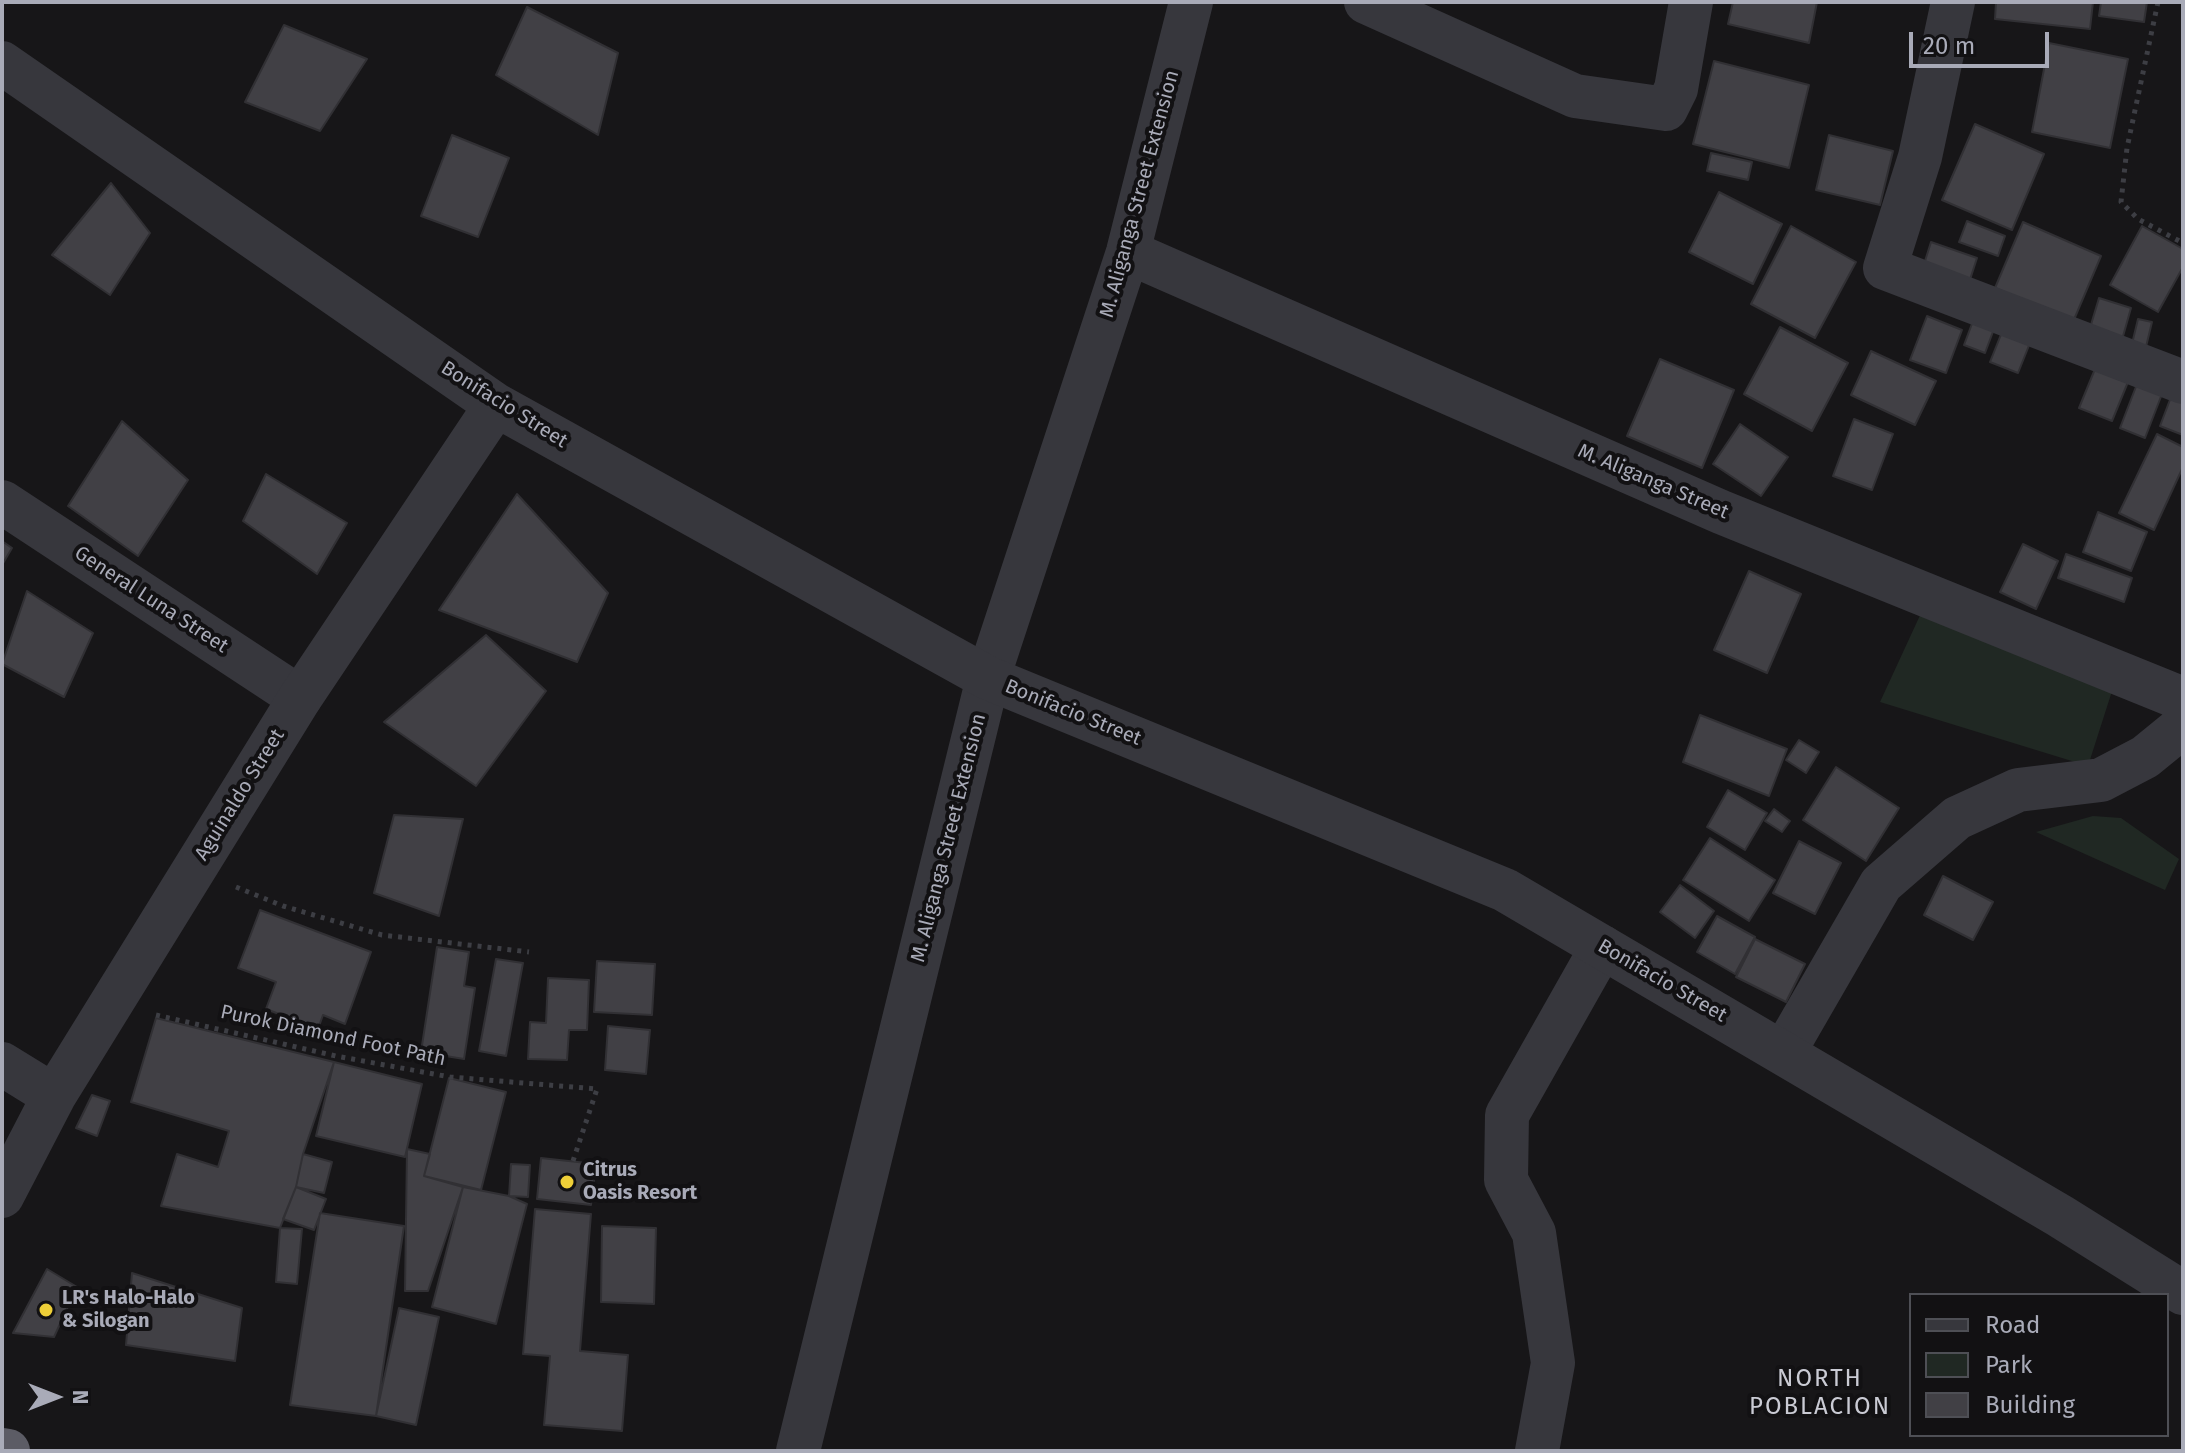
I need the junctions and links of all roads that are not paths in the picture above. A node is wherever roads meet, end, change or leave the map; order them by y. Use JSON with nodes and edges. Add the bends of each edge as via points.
{"nodes":[{"id":1,"x":1191,"y":2,"type":"edge"},
{"id":2,"x":1366,"y":2,"type":"edge"},
{"id":3,"x":1691,"y":2,"type":"edge"},
{"id":4,"x":1953,"y":2,"type":"edge"},
{"id":5,"x":2,"y":63,"type":"edge"},
{"id":6,"x":1128,"y":252,"type":"junction"},
{"id":7,"x":2183,"y":382,"type":"edge"},
{"id":8,"x":496,"y":405,"type":"junction"},
{"id":9,"x":2,"y":502,"type":"edge"},
{"id":10,"x":988,"y":678,"type":"junction"},
{"id":11,"x":300,"y":698,"type":"junction"},
{"id":12,"x":2183,"y":699,"type":"edge"},
{"id":13,"x":2183,"y":726,"type":"edge"},
{"id":14,"x":1602,"y":947,"type":"junction"},
{"id":15,"x":1784,"y":1052,"type":"junction"},
{"id":16,"x":2,"y":1064,"type":"edge"},
{"id":17,"x":54,"y":1096,"type":"junction"},
{"id":18,"x":2,"y":1196,"type":"edge"},
{"id":19,"x":2183,"y":1293,"type":"edge"},
{"id":20,"x":2,"y":1450,"type":"edge"},
{"id":21,"x":8,"y":1451,"type":"edge"},
{"id":22,"x":798,"y":1451,"type":"edge"},
{"id":23,"x":1537,"y":1451,"type":"edge"}],
"edges":[{"from":1,"to":6,"type":"street","name":"M. Aliganga Street Extension"},
{"from":2,"to":3,"type":"street","via":[[1575,96],[1666,109],[1676,89]]},
{"from":4,"to":7,"type":"street","via":[[1920,157],[1885,268]]},
{"from":5,"to":8,"type":"street","name":"Bonifacio Street"},
{"from":6,"to":10,"type":"street","name":"M. Aliganga Street Extension"},
{"from":6,"to":12,"type":"street","name":"M. Aliganga Street","via":[[1721,512]]},
{"from":8,"to":10,"type":"street","name":"Bonifacio Street"},
{"from":8,"to":11,"type":"street","name":"Aguinaldo Street"},
{"from":9,"to":11,"type":"street","name":"General Luna Street"},
{"from":10,"to":14,"type":"street","name":"Bonifacio Street","via":[[1505,890]]},
{"from":10,"to":22,"type":"street","name":"M. Aliganga Street Extension"},
{"from":11,"to":17,"type":"street","name":"Aguinaldo Street"},
{"from":13,"to":15,"type":"street","via":[[2145,757],[2101,780],[2018,790],[1957,818],[1881,884]]},
{"from":14,"to":15,"type":"street","name":"Bonifacio Street"},
{"from":14,"to":23,"type":"street","via":[[1507,1115],[1506,1180],[1534,1233],[1553,1363]]},
{"from":15,"to":19,"type":"street","name":"Bonifacio Street"},
{"from":16,"to":17,"type":"street"},
{"from":17,"to":18,"type":"street","name":"Aguinaldo Street"},
{"from":20,"to":21,"type":"highway"}]}
